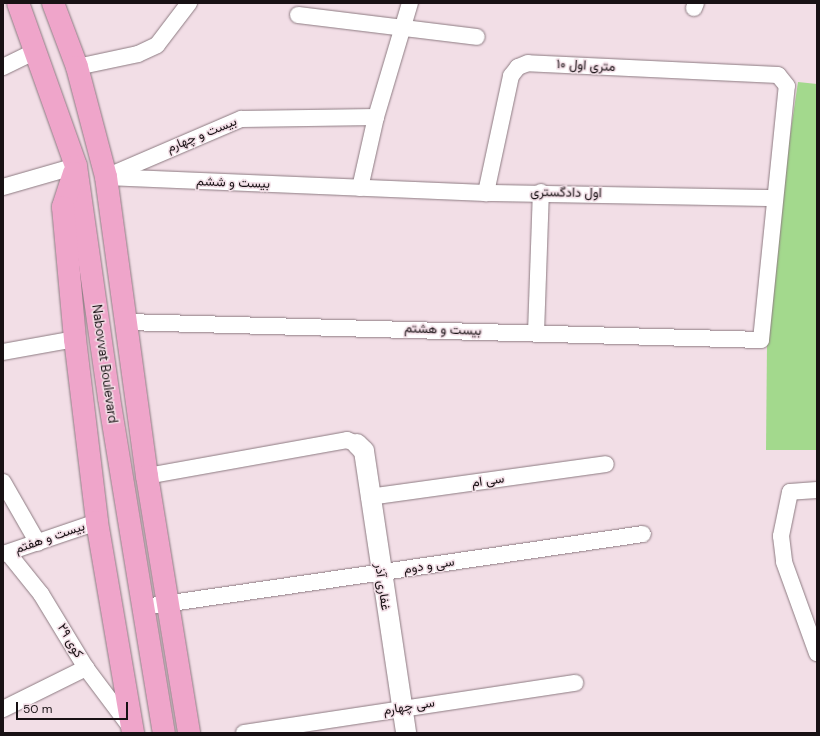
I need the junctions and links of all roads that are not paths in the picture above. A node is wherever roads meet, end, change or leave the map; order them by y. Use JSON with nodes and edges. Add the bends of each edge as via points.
{"nodes":[{"id":1,"x":18,"y":3,"type":"edge"},
{"id":2,"x":53,"y":3,"type":"edge"},
{"id":3,"x":189,"y":3,"type":"edge"},
{"id":4,"x":410,"y":3,"type":"edge"},
{"id":5,"x":298,"y":16,"type":"dead end"},
{"id":6,"x":403,"y":27,"type":"junction"},
{"id":7,"x":477,"y":37,"type":"dead end"},
{"id":8,"x":36,"y":51,"type":"junction"},
{"id":9,"x":3,"y":67,"type":"edge"},
{"id":10,"x":77,"y":67,"type":"junction"},
{"id":11,"x":376,"y":117,"type":"junction"},
{"id":12,"x":76,"y":166,"type":"junction"},
{"id":13,"x":106,"y":177,"type":"junction"},
{"id":14,"x":3,"y":187,"type":"edge"},
{"id":15,"x":360,"y":188,"type":"junction"},
{"id":16,"x":541,"y":192,"type":"junction"},
{"id":17,"x":486,"y":193,"type":"junction"},
{"id":18,"x":772,"y":198,"type":"junction"},
{"id":19,"x":126,"y":322,"type":"junction"},
{"id":20,"x":536,"y":333,"type":"junction"},
{"id":21,"x":74,"y":339,"type":"junction"},
{"id":22,"x":3,"y":352,"type":"edge"},
{"id":23,"x":357,"y":444,"type":"joint"},
{"id":24,"x":606,"y":464,"type":"dead end"},
{"id":25,"x":147,"y":476,"type":"junction"},
{"id":26,"x":3,"y":482,"type":"edge"},
{"id":27,"x":817,"y":490,"type":"edge"},
{"id":28,"x":369,"y":498,"type":"junction"},
{"id":29,"x":97,"y":522,"type":"junction"},
{"id":30,"x":643,"y":534,"type":"dead end"},
{"id":31,"x":38,"y":543,"type":"junction"},
{"id":32,"x":6,"y":554,"type":"edge"},
{"id":33,"x":380,"y":574,"type":"junction"},
{"id":34,"x":167,"y":603,"type":"junction"},
{"id":35,"x":144,"y":607,"type":"junction"},
{"id":36,"x":817,"y":654,"type":"edge"},
{"id":37,"x":86,"y":668,"type":"junction"},
{"id":38,"x":575,"y":683,"type":"dead end"},
{"id":39,"x":400,"y":708,"type":"junction"},
{"id":40,"x":3,"y":709,"type":"edge"},
{"id":41,"x":132,"y":731,"type":"edge"},
{"id":42,"x":164,"y":733,"type":"edge"},
{"id":43,"x":189,"y":733,"type":"edge"},
{"id":44,"x":244,"y":733,"type":"edge"},
{"id":45,"x":406,"y":733,"type":"edge"}],
"edges":[{"from":1,"to":8,"type":"main road","name":"Nabovvat Boulevard"},
{"from":2,"to":10,"type":"main road","name":"Nabovvat Boulevard"},
{"from":3,"to":10,"type":"street","via":[[157,45],[138,54]]},
{"from":4,"to":6,"type":"street"},
{"from":5,"to":6,"type":"street"},
{"from":6,"to":7,"type":"street"},
{"from":6,"to":11,"type":"street"},
{"from":8,"to":9,"type":"street"},
{"from":8,"to":12,"type":"main road","name":"Nabovvat Boulevard"},
{"from":10,"to":13,"type":"main road","name":"Nabovvat Boulevard"},
{"from":11,"to":13,"type":"street","name":"بیست و چهارم","via":[[241,119]]},
{"from":11,"to":15,"type":"street"},
{"from":12,"to":14,"type":"street"},
{"from":12,"to":21,"type":"main road","via":[[63,207]]},
{"from":12,"to":35,"type":"main road","name":"Nabovvat Boulevard","via":[[109,398]]},
{"from":13,"to":15,"type":"street","name":"بیست و ششم"},
{"from":13,"to":19,"type":"main road","name":"Nabovvat Boulevard"},
{"from":15,"to":17,"type":"street","name":"اول دادگستری"},
{"from":16,"to":17,"type":"street","name":"اول دادگستری"},
{"from":16,"to":18,"type":"street","name":"اول دادگستری"},
{"from":16,"to":20,"type":"street"},
{"from":17,"to":18,"type":"street","name":"۱۰ متری اول","via":[[511,76],[518,67],[528,63],[778,74],[787,86]]},
{"from":18,"to":20,"type":"street","name":"بیست و هشتم","via":[[761,340]]},
{"from":19,"to":20,"type":"street","name":"بیست و هشتم"},
{"from":19,"to":25,"type":"main road","name":"Nabovvat Boulevard"},
{"from":21,"to":22,"type":"street"},
{"from":21,"to":29,"type":"main road"},
{"from":23,"to":25,"type":"street","via":[[347,440]]},
{"from":23,"to":28,"type":"street","name":"غفاری آذر","via":[[364,451]]},
{"from":24,"to":28,"type":"street","name":"سی ام"},
{"from":25,"to":34,"type":"main road","name":"Nabovvat Boulevard"},
{"from":26,"to":31,"type":"street"},
{"from":27,"to":36,"type":"street","via":[[790,492],[786,498],[781,536],[784,562]]},
{"from":28,"to":33,"type":"street","name":"غفاری آذر"},
{"from":29,"to":31,"type":"street","name":"بیست و هفتم"},
{"from":29,"to":41,"type":"main road"},
{"from":30,"to":33,"type":"street","name":"سی و دوم"},
{"from":31,"to":32,"type":"street","name":"بیست و هفتم"},
{"from":32,"to":37,"type":"street","name":"کوی ۲۹","via":[[41,594]]},
{"from":33,"to":34,"type":"street","name":"سی و دوم"},
{"from":33,"to":39,"type":"street","name":"غفاری آذر"},
{"from":34,"to":35,"type":"street","name":"سی و دوم"},
{"from":34,"to":43,"type":"main road","name":"Nabovvat Boulevard"},
{"from":35,"to":42,"type":"main road","name":"Nabovvat Boulevard"},
{"from":37,"to":40,"type":"street"},
{"from":37,"to":41,"type":"street","name":"کوی ۲۹"},
{"from":38,"to":39,"type":"street","name":"سی چهارم"},
{"from":39,"to":44,"type":"street","name":"سی چهارم"},
{"from":39,"to":45,"type":"street","name":"غفاری آذر"}]}
